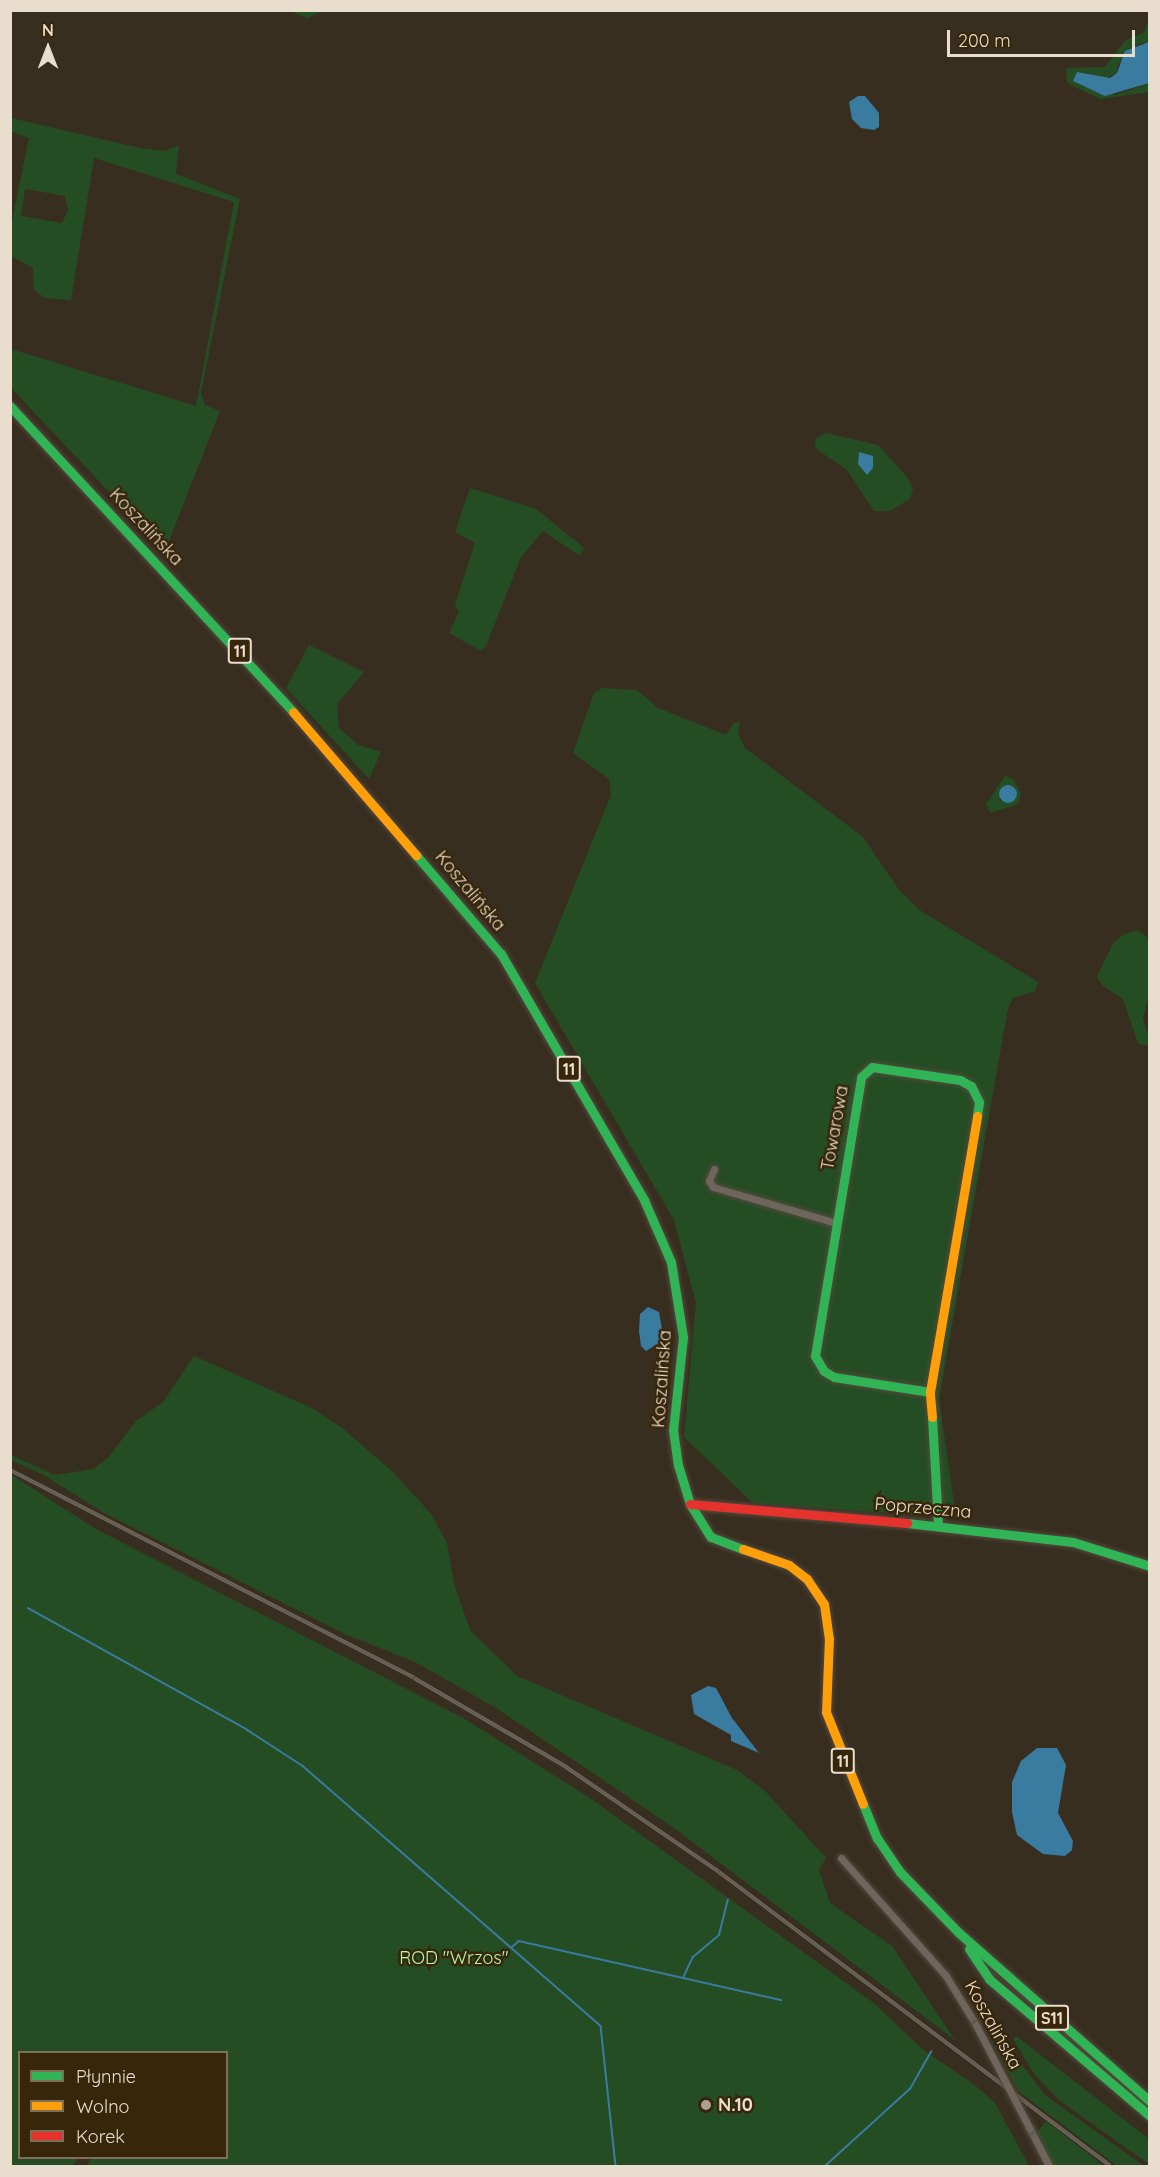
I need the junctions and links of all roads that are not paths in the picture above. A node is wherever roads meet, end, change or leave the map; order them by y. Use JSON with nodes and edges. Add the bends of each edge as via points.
{"nodes":[{"id":1,"x":10,"y":406,"type":"edge"},
{"id":2,"x":714,"y":1169,"type":"dead end"},
{"id":3,"x":836,"y":1223,"type":"junction"},
{"id":4,"x":930,"y":1392,"type":"junction"},
{"id":5,"x":690,"y":1504,"type":"junction"},
{"id":6,"x":938,"y":1525,"type":"junction"},
{"id":7,"x":1149,"y":1566,"type":"edge"},
{"id":8,"x":841,"y":1858,"type":"dead end"},
{"id":9,"x":958,"y":1932,"type":"junction"},
{"id":10,"x":989,"y":1979,"type":"joint"},
{"id":11,"x":1149,"y":2101,"type":"edge"},
{"id":12,"x":1149,"y":2116,"type":"edge"},
{"id":13,"x":1049,"y":2166,"type":"edge"}],
"edges":[{"from":1,"to":5,"type":"main road","name":"Koszalińska","number":"11","via":[[258,671],[501,954],[644,1200],[671,1262],[683,1337],[674,1430],[678,1465]]},
{"from":2,"to":3,"type":"street","via":[[709,1180],[714,1187]]},
{"from":3,"to":4,"type":"main road","name":"Towarowa","via":[[815,1345],[819,1366],[834,1377]]},
{"from":3,"to":4,"type":"main road","name":"Towarowa","via":[[861,1077],[867,1068],[960,1080],[975,1091],[978,1113]]},
{"from":4,"to":6,"type":"main road"},
{"from":5,"to":6,"type":"main road","name":"Poprzeczna"},
{"from":5,"to":9,"type":"main road","number":"11","via":[[711,1537],[789,1565],[817,1592],[824,1604],[829,1638],[824,1679],[826,1712],[859,1800],[900,1872]]},
{"from":6,"to":7,"type":"main road","name":"Poprzeczna","via":[[1053,1538]]},
{"from":8,"to":13,"type":"street","name":"Koszalińska","bridge":true,"via":[[946,1976],[976,2025]]},
{"from":9,"to":10,"type":"main road","number":"11"},
{"from":9,"to":11,"type":"main road","number":"S11"},
{"from":10,"to":12,"type":"main road","number":"S11"}]}
